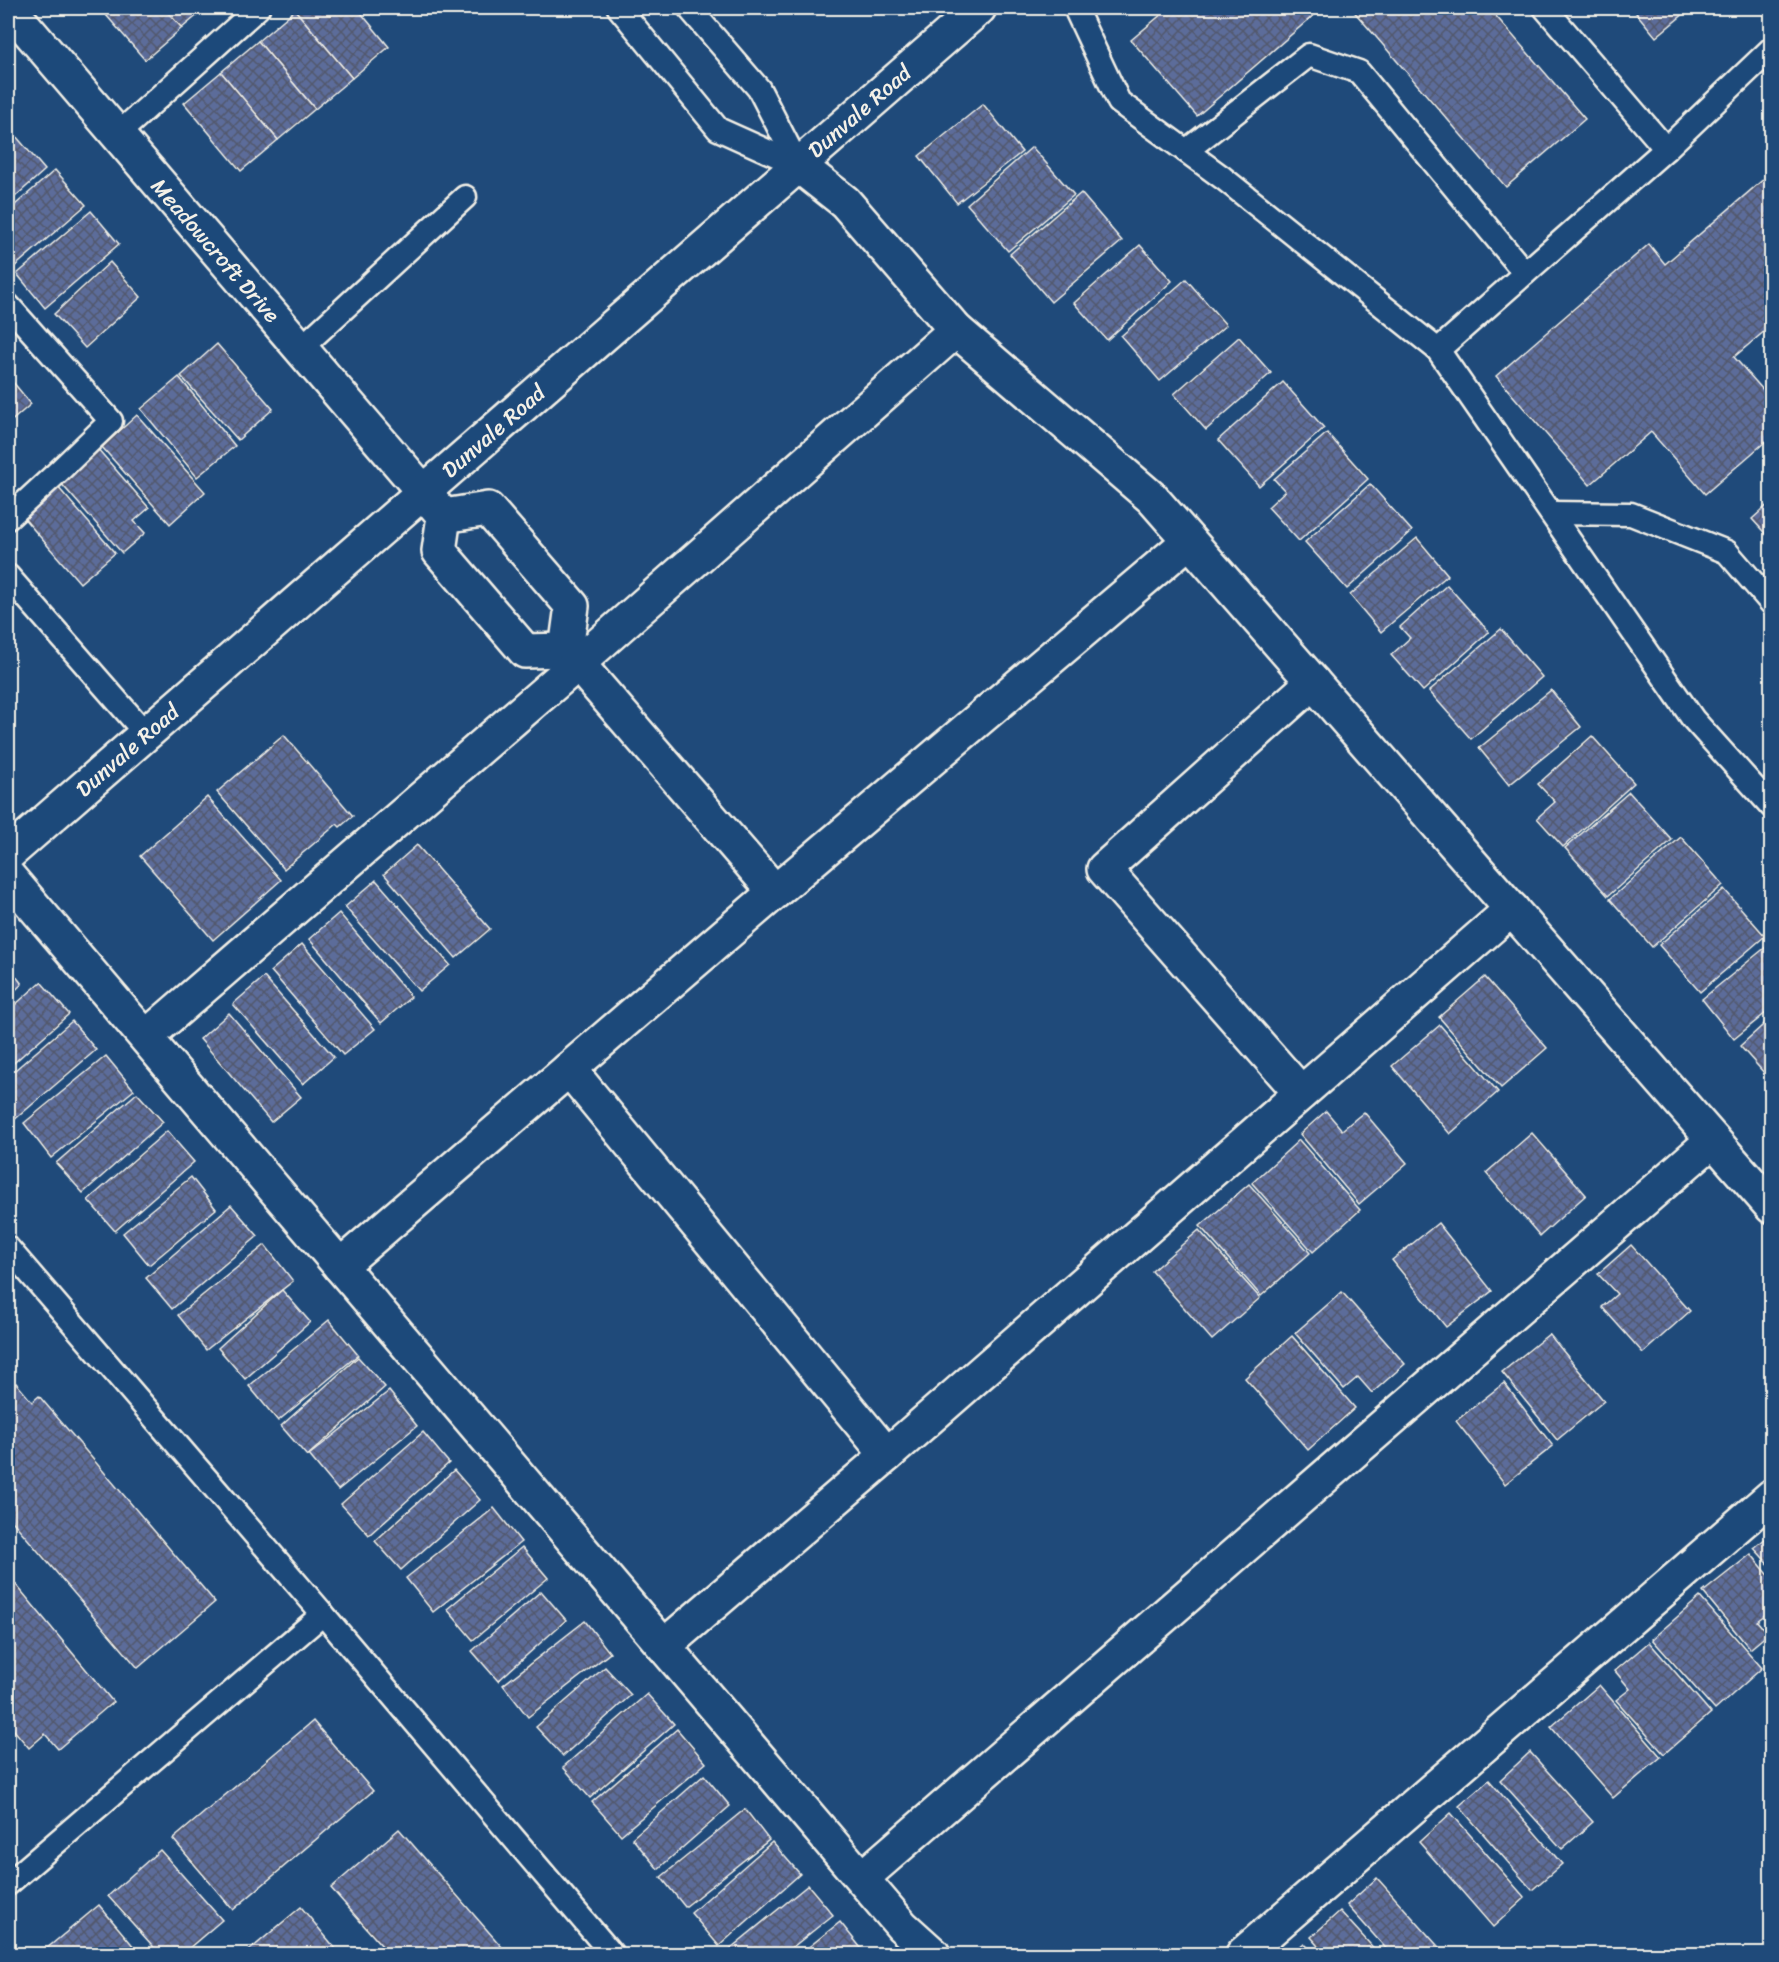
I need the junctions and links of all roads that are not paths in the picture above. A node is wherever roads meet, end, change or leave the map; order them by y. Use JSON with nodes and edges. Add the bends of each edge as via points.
{"nodes":[{"id":1,"x":9,"y":8,"type":"edge"},
{"id":2,"x":258,"y":8,"type":"edge"},
{"id":3,"x":619,"y":8,"type":"edge"},
{"id":4,"x":689,"y":8,"type":"edge"},
{"id":5,"x":979,"y":8,"type":"edge"},
{"id":6,"x":1075,"y":8,"type":"edge"},
{"id":7,"x":1545,"y":8,"type":"edge"},
{"id":8,"x":1772,"y":48,"type":"edge"},
{"id":9,"x":118,"y":134,"type":"junction"},
{"id":10,"x":1666,"y":149,"type":"junction"},
{"id":11,"x":1186,"y":151,"type":"junction"},
{"id":12,"x":798,"y":165,"type":"junction"},
{"id":13,"x":465,"y":197,"type":"dead end"},
{"id":14,"x":1525,"y":273,"type":"junction"},
{"id":15,"x":8,"y":305,"type":"edge"},
{"id":16,"x":956,"y":330,"type":"junction"},
{"id":17,"x":301,"y":348,"type":"junction"},
{"id":18,"x":1438,"y":350,"type":"junction"},
{"id":19,"x":423,"y":491,"type":"junction"},
{"id":20,"x":1551,"y":513,"type":"junction"},
{"id":21,"x":444,"y":516,"type":"junction"},
{"id":22,"x":8,"y":518,"type":"edge"},
{"id":23,"x":1189,"y":540,"type":"junction"},
{"id":24,"x":8,"y":576,"type":"edge"},
{"id":25,"x":1772,"y":604,"type":"edge"},
{"id":26,"x":572,"y":657,"type":"junction"},
{"id":27,"x":1313,"y":682,"type":"junction"},
{"id":28,"x":146,"y":734,"type":"junction"},
{"id":29,"x":1772,"y":807,"type":"edge"},
{"id":30,"x":8,"y":854,"type":"edge"},
{"id":31,"x":8,"y":876,"type":"edge"},
{"id":32,"x":775,"y":892,"type":"junction"},
{"id":33,"x":1512,"y":909,"type":"junction"},
{"id":34,"x":146,"y":1037,"type":"junction"},
{"id":35,"x":569,"y":1069,"type":"junction"},
{"id":36,"x":1301,"y":1093,"type":"junction"},
{"id":37,"x":1713,"y":1140,"type":"junction"},
{"id":38,"x":1772,"y":1207,"type":"edge"},
{"id":39,"x":8,"y":1248,"type":"edge"},
{"id":40,"x":340,"y":1266,"type":"junction"},
{"id":41,"x":887,"y":1455,"type":"junction"},
{"id":42,"x":1772,"y":1496,"type":"edge"},
{"id":43,"x":323,"y":1614,"type":"junction"},
{"id":44,"x":664,"y":1646,"type":"junction"},
{"id":45,"x":862,"y":1878,"type":"junction"},
{"id":46,"x":8,"y":1884,"type":"edge"},
{"id":47,"x":612,"y":1954,"type":"edge"},
{"id":48,"x":933,"y":1954,"type":"edge"},
{"id":49,"x":1243,"y":1954,"type":"edge"}],
"edges":[{"from":1,"to":9,"type":"street","name":"Meadowcroft Drive"},
{"from":2,"to":9,"type":"lane"},
{"from":3,"to":12,"type":"lane","via":[[718,129]]},
{"from":4,"to":12,"type":"lane","via":[[759,89]]},
{"from":5,"to":12,"type":"street","name":"Dunvale Road"},
{"from":6,"to":11,"type":"lane","via":[[1119,102]]},
{"from":7,"to":10,"type":"lane"},
{"from":8,"to":10,"type":"lane"},
{"from":9,"to":17,"type":"street","name":"Meadowcroft Drive"},
{"from":10,"to":14,"type":"lane"},
{"from":11,"to":14,"type":"lane","via":[[1309,55],[1359,72]]},
{"from":11,"to":18,"type":"lane"},
{"from":12,"to":16,"type":"street","via":[[845,202]]},
{"from":12,"to":19,"type":"street","name":"Dunvale Road"},
{"from":13,"to":17,"type":"lane"},
{"from":14,"to":18,"type":"lane"},
{"from":15,"to":22,"type":"lane","via":[[111,421]]},
{"from":16,"to":23,"type":"street","via":[[1152,498]]},
{"from":16,"to":26,"type":"street"},
{"from":17,"to":19,"type":"street","name":"Meadowcroft Drive"},
{"from":18,"to":20,"type":"lane"},
{"from":19,"to":21,"type":"street","name":"Meadowcroft Drive"},
{"from":19,"to":28,"type":"street","name":"Dunvale Road"},
{"from":20,"to":25,"type":"lane","via":[[1631,514],[1727,552]]},
{"from":20,"to":29,"type":"lane","via":[[1693,719]]},
{"from":21,"to":26,"type":"street","via":[[439,551],[525,651]]},
{"from":21,"to":26,"type":"street","via":[[488,509],[572,606]]},
{"from":23,"to":27,"type":"street"},
{"from":23,"to":32,"type":"street"},
{"from":24,"to":28,"type":"lane"},
{"from":26,"to":32,"type":"street"},
{"from":26,"to":34,"type":"street"},
{"from":27,"to":33,"type":"street"},
{"from":27,"to":36,"type":"street","via":[[1104,869]]},
{"from":28,"to":30,"type":"street","name":"Dunvale Road"},
{"from":31,"to":34,"type":"street"},
{"from":32,"to":35,"type":"street"},
{"from":33,"to":36,"type":"street"},
{"from":33,"to":37,"type":"street"},
{"from":34,"to":40,"type":"street"},
{"from":35,"to":40,"type":"street"},
{"from":35,"to":41,"type":"street"},
{"from":36,"to":41,"type":"street"},
{"from":37,"to":38,"type":"street"},
{"from":37,"to":45,"type":"street"},
{"from":39,"to":43,"type":"lane"},
{"from":40,"to":44,"type":"street"},
{"from":41,"to":44,"type":"street"},
{"from":42,"to":49,"type":"street"},
{"from":43,"to":46,"type":"lane"},
{"from":43,"to":47,"type":"lane"},
{"from":44,"to":45,"type":"street"},
{"from":45,"to":48,"type":"street","via":[[902,1926]]}]}
